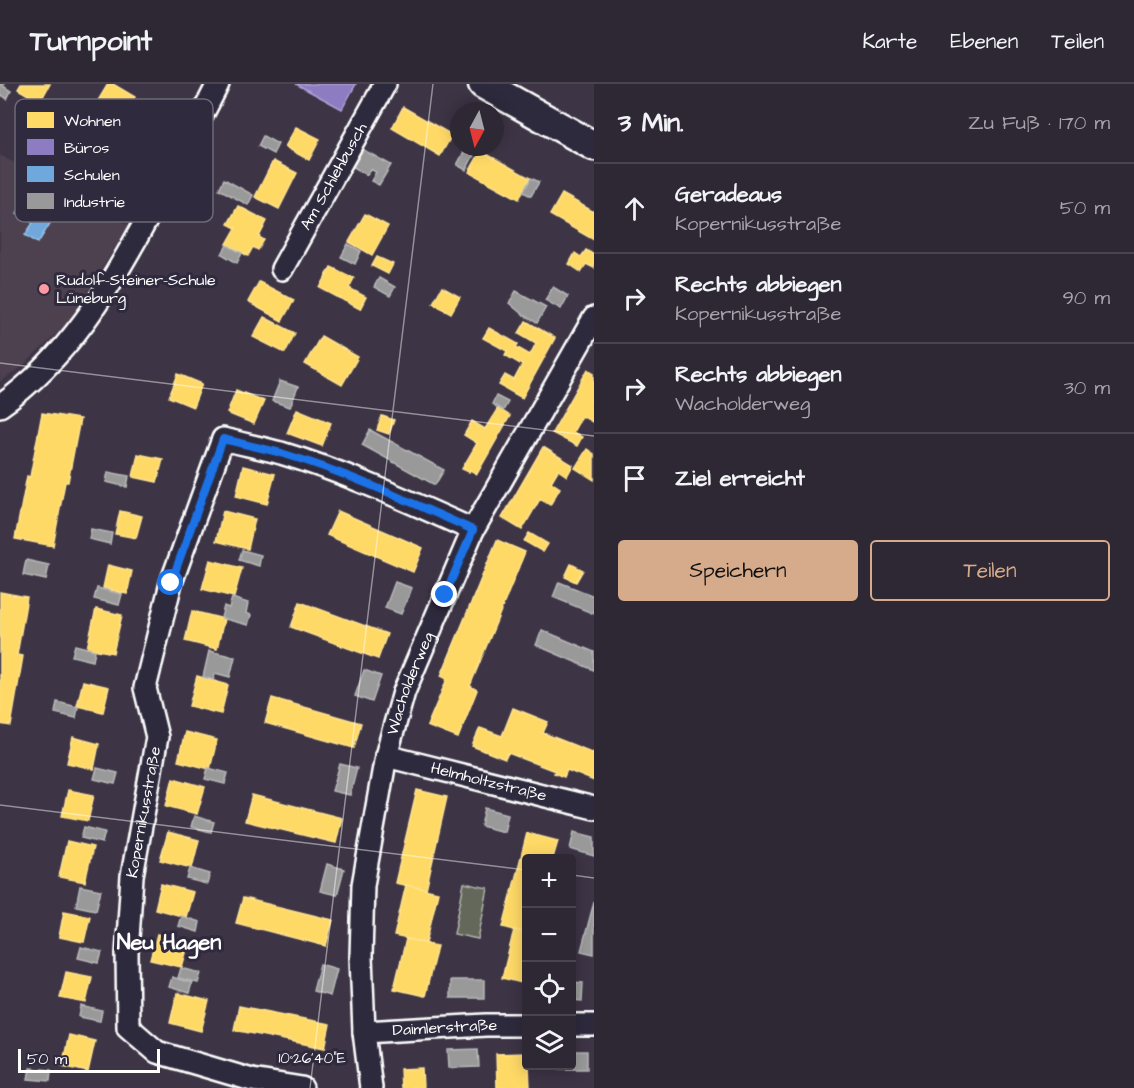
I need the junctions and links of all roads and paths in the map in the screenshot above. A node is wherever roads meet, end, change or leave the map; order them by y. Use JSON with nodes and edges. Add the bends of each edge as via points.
{"nodes":[{"id":1,"x":218,"y":84,"type":"edge"},
{"id":2,"x":385,"y":84,"type":"edge"},
{"id":3,"x":483,"y":84,"type":"edge"},
{"id":4,"x":210,"y":99,"type":"edge"},
{"id":5,"x":594,"y":146,"type":"edge"},
{"id":6,"x":145,"y":222,"type":"edge"},
{"id":7,"x":282,"y":269,"type":"dead end"},
{"id":8,"x":594,"y":318,"type":"edge"},
{"id":9,"x":0,"y":406,"type":"edge"},
{"id":10,"x":473,"y":530,"type":"junction"},
{"id":11,"x":386,"y":756,"type":"junction"},
{"id":12,"x":594,"y":808,"type":"edge"},
{"id":13,"x":522,"y":1025,"type":"edge"},
{"id":14,"x":576,"y":1025,"type":"edge"},
{"id":15,"x":594,"y":1025,"type":"edge"},
{"id":16,"x":364,"y":1032,"type":"junction"},
{"id":17,"x":302,"y":1088,"type":"edge"},
{"id":18,"x":371,"y":1088,"type":"edge"}],
"edges":[{"from":1,"to":4,"type":"street"},
{"from":2,"to":7,"type":"street","name":"Am Schlehbusch"},
{"from":3,"to":5,"type":"main road"},
{"from":6,"to":9,"type":"street","via":[[75,335],[33,380]]},
{"from":8,"to":10,"type":"street","name":"Wacholderweg"},
{"from":10,"to":11,"type":"street","name":"Wacholderweg","via":[[404,692]]},
{"from":10,"to":17,"type":"street","name":"Kopernikusstraße","via":[[334,471],[223,439],[171,583],[145,688],[157,737],[132,876],[128,1027],[157,1052],[252,1080]]},
{"from":11,"to":12,"type":"street","name":"Helmholtzstraße"},
{"from":11,"to":16,"type":"street","name":"Wacholderweg","via":[[363,885]]},
{"from":13,"to":16,"type":"street","name":"Daimlerstraße"},
{"from":14,"to":15,"type":"street"},
{"from":16,"to":18,"type":"street","name":"Wacholderweg"}]}
